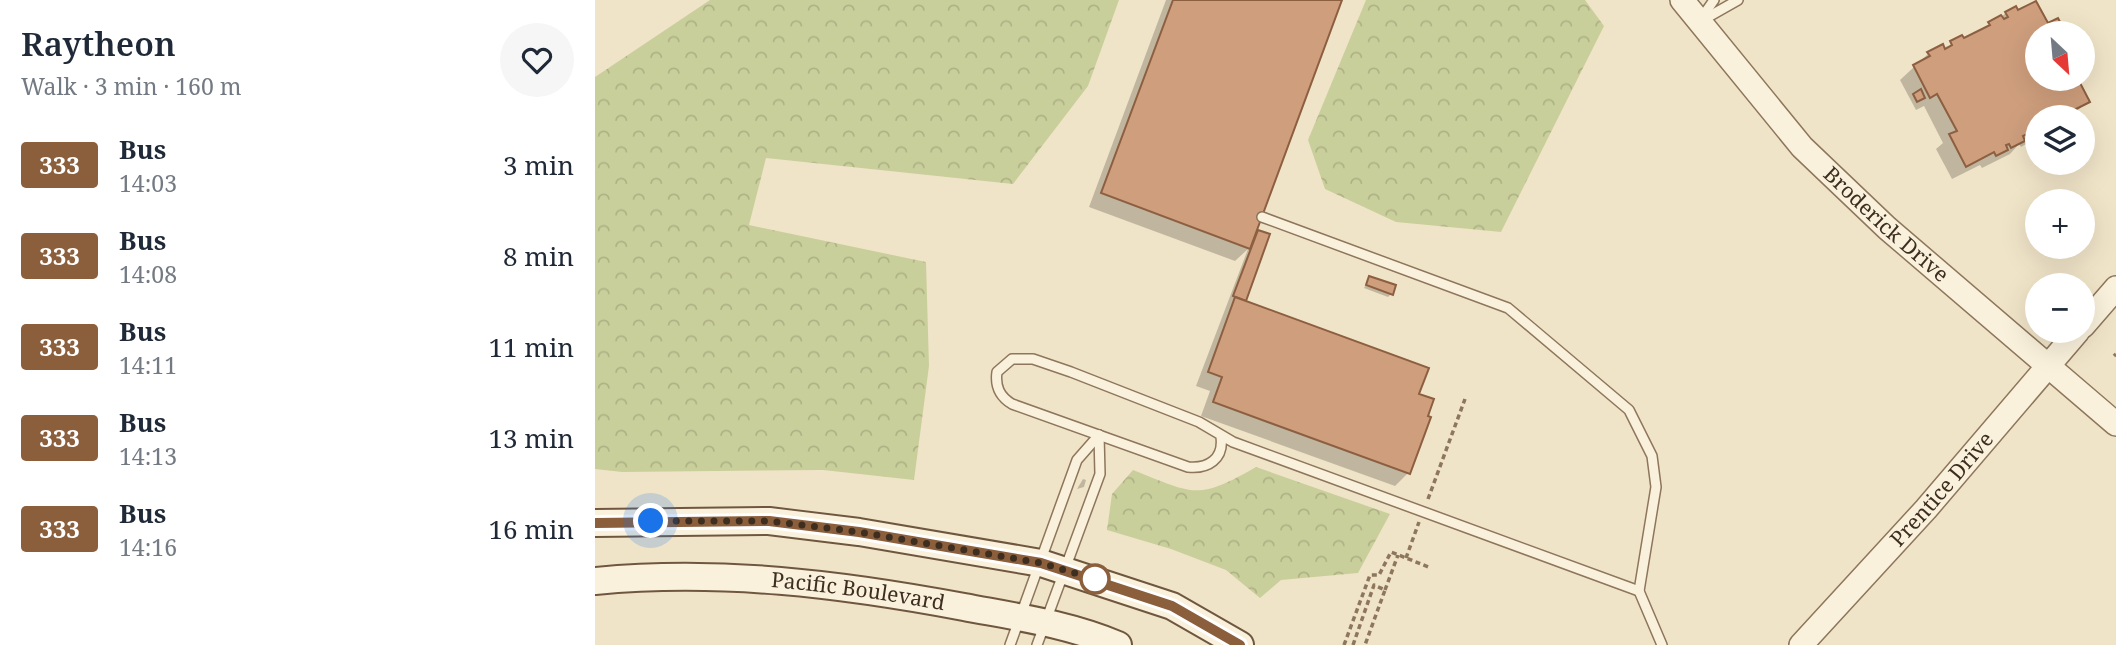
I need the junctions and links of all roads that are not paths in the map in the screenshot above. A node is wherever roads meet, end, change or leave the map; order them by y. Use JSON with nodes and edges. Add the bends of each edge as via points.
{"nodes":[{"id":1,"x":1682,"y":0,"type":"edge"},
{"id":2,"x":1714,"y":0,"type":"edge"},
{"id":3,"x":1738,"y":0,"type":"edge"},
{"id":4,"x":1699,"y":22,"type":"junction"},
{"id":5,"x":1262,"y":217,"type":"dead end"},
{"id":6,"x":2116,"y":288,"type":"edge"},
{"id":7,"x":2095,"y":312,"type":"edge"},
{"id":8,"x":2067,"y":343,"type":"edge"},
{"id":9,"x":2048,"y":365,"type":"junction"},
{"id":10,"x":2116,"y":424,"type":"edge"},
{"id":11,"x":1099,"y":435,"type":"junction"},
{"id":12,"x":1221,"y":437,"type":"junction"},
{"id":13,"x":595,"y":523,"type":"edge"},
{"id":14,"x":1053,"y":567,"type":"junction"},
{"id":15,"x":595,"y":581,"type":"edge"},
{"id":16,"x":1639,"y":591,"type":"junction"},
{"id":17,"x":1034,"y":628,"type":"edge"},
{"id":18,"x":1010,"y":645,"type":"edge"},
{"id":19,"x":1118,"y":645,"type":"edge"},
{"id":20,"x":1240,"y":645,"type":"edge"},
{"id":21,"x":1662,"y":645,"type":"edge"},
{"id":22,"x":1801,"y":645,"type":"edge"}],
"edges":[{"from":1,"to":4,"type":"street","name":"Broderick Drive"},
{"from":2,"to":4,"type":"lane"},
{"from":3,"to":4,"type":"lane"},
{"from":4,"to":9,"type":"street","name":"Broderick Drive","via":[[1802,147],[1887,228]]},
{"from":5,"to":16,"type":"lane","via":[[1508,308],[1629,410],[1652,457],[1656,487]]},
{"from":6,"to":7,"type":"street"},
{"from":8,"to":9,"type":"street","name":"Prentice Drive"},
{"from":9,"to":10,"type":"street","name":"Broderick Drive"},
{"from":9,"to":22,"type":"street","name":"Prentice Drive"},
{"from":11,"to":12,"type":"lane","via":[[1201,468],[1220,453]]},
{"from":11,"to":12,"type":"lane","via":[[1003,399],[997,372],[1012,359],[1033,359],[1199,422]]},
{"from":11,"to":14,"type":"lane","via":[[1077,460]]},
{"from":11,"to":14,"type":"lane","via":[[1100,474]]},
{"from":12,"to":16,"type":"lane"},
{"from":13,"to":14,"type":"main road","via":[[769,521],[859,532]]},
{"from":14,"to":17,"type":"lane"},
{"from":14,"to":17,"type":"lane"},
{"from":14,"to":20,"type":"main road","via":[[1172,606]]},
{"from":15,"to":17,"type":"main road","name":"Pacific Boulevard","via":[[720,575],[794,581]]},
{"from":16,"to":21,"type":"lane"},
{"from":17,"to":18,"type":"lane"},
{"from":17,"to":19,"type":"main road","name":"Pacific Boulevard","via":[[1077,628]]}]}
